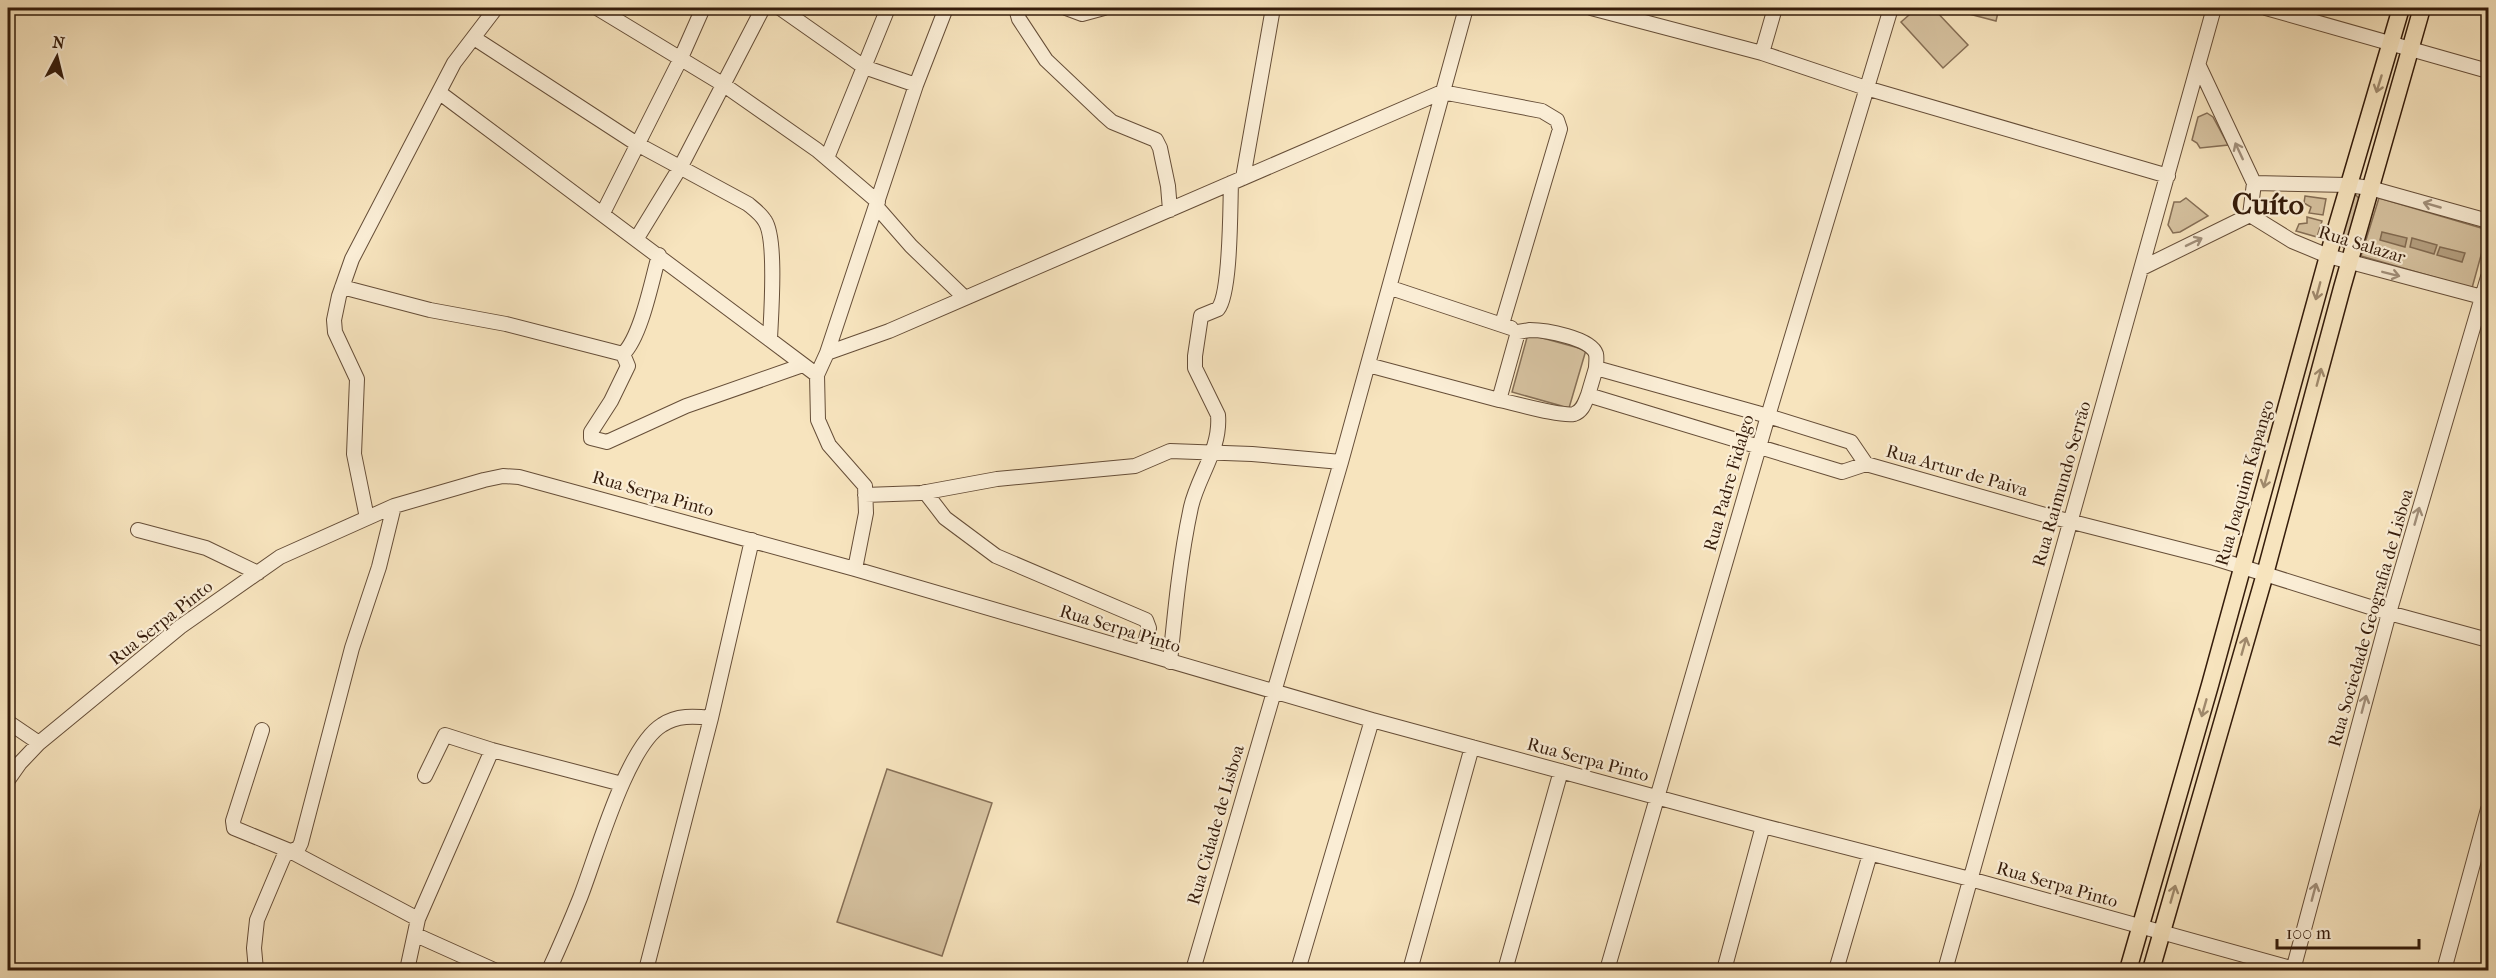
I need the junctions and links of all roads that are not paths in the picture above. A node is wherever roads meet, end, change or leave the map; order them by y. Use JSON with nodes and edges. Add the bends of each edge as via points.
{"nodes":[{"id":1,"x":496,"y":8,"type":"edge"},
{"id":2,"x":597,"y":8,"type":"edge"},
{"id":3,"x":703,"y":8,"type":"edge"},
{"id":4,"x":763,"y":8,"type":"edge"},
{"id":5,"x":780,"y":8,"type":"edge"},
{"id":6,"x":888,"y":8,"type":"edge"},
{"id":7,"x":946,"y":8,"type":"edge"},
{"id":8,"x":1019,"y":8,"type":"edge"},
{"id":9,"x":1066,"y":8,"type":"edge"},
{"id":10,"x":1104,"y":8,"type":"edge"},
{"id":11,"x":1273,"y":8,"type":"edge"},
{"id":12,"x":1466,"y":8,"type":"edge"},
{"id":13,"x":1591,"y":8,"type":"edge"},
{"id":14,"x":1775,"y":8,"type":"edge"},
{"id":15,"x":1892,"y":8,"type":"edge"},
{"id":16,"x":2214,"y":8,"type":"edge"},
{"id":17,"x":2266,"y":8,"type":"edge"},
{"id":18,"x":2401,"y":8,"type":"edge"},
{"id":19,"x":2422,"y":8,"type":"edge"},
{"id":20,"x":474,"y":38,"type":"junction"},
{"id":21,"x":2391,"y":42,"type":"junction"},
{"id":22,"x":2411,"y":48,"type":"junction"},
{"id":23,"x":1762,"y":53,"type":"junction"},
{"id":24,"x":680,"y":60,"type":"junction"},
{"id":25,"x":2199,"y":66,"type":"junction"},
{"id":26,"x":864,"y":67,"type":"junction"},
{"id":27,"x":2488,"y":71,"type":"edge"},
{"id":28,"x":724,"y":85,"type":"junction"},
{"id":29,"x":916,"y":85,"type":"junction"},
{"id":30,"x":1866,"y":88,"type":"junction"},
{"id":31,"x":1442,"y":92,"type":"junction"},
{"id":32,"x":440,"y":93,"type":"junction"},
{"id":33,"x":637,"y":144,"type":"junction"},
{"id":34,"x":827,"y":158,"type":"junction"},
{"id":35,"x":681,"y":166,"type":"junction"},
{"id":36,"x":2168,"y":176,"type":"junction"},
{"id":37,"x":1237,"y":181,"type":"junction"},
{"id":38,"x":2254,"y":183,"type":"junction"},
{"id":39,"x":2348,"y":185,"type":"junction"},
{"id":40,"x":2370,"y":188,"type":"junction"},
{"id":41,"x":877,"y":204,"type":"junction"},
{"id":42,"x":1170,"y":210,"type":"junction"},
{"id":43,"x":603,"y":213,"type":"junction"},
{"id":44,"x":2250,"y":215,"type":"junction"},
{"id":45,"x":2488,"y":221,"type":"edge"},
{"id":46,"x":637,"y":238,"type":"junction"},
{"id":47,"x":659,"y":255,"type":"junction"},
{"id":48,"x":2328,"y":256,"type":"junction"},
{"id":49,"x":2349,"y":263,"type":"junction"},
{"id":50,"x":2142,"y":268,"type":"junction"},
{"id":51,"x":2488,"y":277,"type":"edge"},
{"id":52,"x":342,"y":287,"type":"junction"},
{"id":53,"x":1390,"y":288,"type":"junction"},
{"id":54,"x":2482,"y":297,"type":"junction"},
{"id":55,"x":965,"y":298,"type":"junction"},
{"id":56,"x":1502,"y":324,"type":"junction"},
{"id":57,"x":1518,"y":332,"type":"junction"},
{"id":58,"x":770,"y":339,"type":"junction"},
{"id":59,"x":827,"y":353,"type":"junction"},
{"id":60,"x":623,"y":354,"type":"junction"},
{"id":61,"x":803,"y":365,"type":"junction"},
{"id":62,"x":1368,"y":365,"type":"junction"},
{"id":63,"x":1596,"y":368,"type":"junction"},
{"id":64,"x":817,"y":375,"type":"junction"},
{"id":65,"x":1588,"y":395,"type":"junction"},
{"id":66,"x":1499,"y":400,"type":"junction"},
{"id":67,"x":2287,"y":408,"type":"junction"},
{"id":68,"x":2308,"y":415,"type":"junction"},
{"id":69,"x":1768,"y":416,"type":"junction"},
{"id":70,"x":1759,"y":448,"type":"junction"},
{"id":71,"x":1213,"y":452,"type":"junction"},
{"id":72,"x":1341,"y":462,"type":"junction"},
{"id":73,"x":1866,"y":464,"type":"junction"},
{"id":74,"x":925,"y":492,"type":"junction"},
{"id":75,"x":865,"y":495,"type":"junction"},
{"id":76,"x":394,"y":506,"type":"junction"},
{"id":77,"x":367,"y":518,"type":"junction"},
{"id":78,"x":2070,"y":521,"type":"junction"},
{"id":79,"x":138,"y":530,"type":"dead end"},
{"id":80,"x":752,"y":540,"type":"junction"},
{"id":81,"x":2241,"y":567,"type":"junction"},
{"id":82,"x":855,"y":569,"type":"junction"},
{"id":83,"x":258,"y":573,"type":"junction"},
{"id":84,"x":2265,"y":574,"type":"junction"},
{"id":85,"x":2389,"y":613,"type":"junction"},
{"id":86,"x":2488,"y":640,"type":"edge"},
{"id":87,"x":1142,"y":653,"type":"junction"},
{"id":88,"x":1170,"y":662,"type":"junction"},
{"id":89,"x":2210,"y":685,"type":"junction"},
{"id":90,"x":1274,"y":690,"type":"junction"},
{"id":91,"x":2230,"y":692,"type":"junction"},
{"id":92,"x":711,"y":718,"type":"junction"},
{"id":93,"x":1372,"y":720,"type":"junction"},
{"id":94,"x":8,"y":722,"type":"edge"},
{"id":95,"x":262,"y":730,"type":"dead end"},
{"id":96,"x":39,"y":743,"type":"junction"},
{"id":97,"x":1472,"y":747,"type":"junction"},
{"id":98,"x":492,"y":750,"type":"junction"},
{"id":99,"x":1561,"y":771,"type":"junction"},
{"id":100,"x":425,"y":776,"type":"dead end"},
{"id":101,"x":8,"y":780,"type":"edge"},
{"id":102,"x":622,"y":784,"type":"junction"},
{"id":103,"x":1656,"y":797,"type":"junction"},
{"id":104,"x":2176,"y":804,"type":"junction"},
{"id":105,"x":2488,"y":809,"type":"edge"},
{"id":106,"x":2197,"y":811,"type":"junction"},
{"id":107,"x":1763,"y":826,"type":"junction"},
{"id":108,"x":2484,"y":840,"type":"edge"},
{"id":109,"x":290,"y":851,"type":"junction"},
{"id":110,"x":1870,"y":854,"type":"junction"},
{"id":111,"x":1970,"y":879,"type":"junction"},
{"id":112,"x":418,"y":919,"type":"junction"},
{"id":113,"x":2141,"y":928,"type":"junction"},
{"id":114,"x":2161,"y":934,"type":"junction"},
{"id":115,"x":416,"y":935,"type":"junction"},
{"id":116,"x":256,"y":970,"type":"edge"},
{"id":117,"x":407,"y":970,"type":"edge"},
{"id":118,"x":494,"y":970,"type":"edge"},
{"id":119,"x":549,"y":970,"type":"edge"},
{"id":120,"x":646,"y":970,"type":"edge"},
{"id":121,"x":1193,"y":970,"type":"edge"},
{"id":122,"x":1298,"y":970,"type":"edge"},
{"id":123,"x":1410,"y":970,"type":"edge"},
{"id":124,"x":1505,"y":970,"type":"edge"},
{"id":125,"x":1607,"y":970,"type":"edge"},
{"id":126,"x":1724,"y":970,"type":"edge"},
{"id":127,"x":1836,"y":970,"type":"edge"},
{"id":128,"x":1945,"y":970,"type":"edge"},
{"id":129,"x":2128,"y":970,"type":"edge"},
{"id":130,"x":2151,"y":970,"type":"edge"},
{"id":131,"x":2295,"y":970,"type":"edge"},
{"id":132,"x":2444,"y":970,"type":"edge"}],
"edges":[{"from":1,"to":20,"type":"street"},
{"from":2,"to":24,"type":"street"},
{"from":3,"to":24,"type":"street"},
{"from":4,"to":28,"type":"street"},
{"from":5,"to":26,"type":"street"},
{"from":6,"to":26,"type":"street"},
{"from":7,"to":29,"type":"street"},
{"from":8,"to":42,"type":"street","via":[[1019,19],[1046,60],[1112,122],[1156,140]]},
{"from":9,"to":10,"type":"street","via":[[1082,14]]},
{"from":11,"to":37,"type":"street"},
{"from":12,"to":31,"type":"street","name":"Rua Cidade de Lisboa"},
{"from":13,"to":23,"type":"street"},
{"from":14,"to":23,"type":"street"},
{"from":15,"to":30,"type":"street","name":"Rua Padre Fidalgo"},
{"from":16,"to":25,"type":"street","name":"Rua Raimundo Serrão"},
{"from":17,"to":21,"type":"street"},
{"from":18,"to":21,"type":"main road","name":"Rua Joaquim Kapango"},
{"from":19,"to":22,"type":"main road"},
{"from":20,"to":32,"type":"street","via":[[454,63]]},
{"from":20,"to":33,"type":"street"},
{"from":21,"to":22,"type":"street"},
{"from":21,"to":39,"type":"main road","name":"Rua Joaquim Kapango","one_way":true},
{"from":22,"to":27,"type":"street"},
{"from":22,"to":40,"type":"main road"},
{"from":23,"to":30,"type":"street"},
{"from":24,"to":28,"type":"street"},
{"from":24,"to":33,"type":"street"},
{"from":25,"to":36,"type":"street","name":"Rua Raimundo Serrão"},
{"from":38,"to":25,"type":"street","one_way":true},
{"from":26,"to":29,"type":"street"},
{"from":26,"to":34,"type":"street"},
{"from":28,"to":34,"type":"street"},
{"from":28,"to":35,"type":"street"},
{"from":29,"to":41,"type":"street"},
{"from":30,"to":36,"type":"street"},
{"from":30,"to":69,"type":"street","name":"Rua Padre Fidalgo"},
{"from":31,"to":37,"type":"street"},
{"from":31,"to":53,"type":"street","name":"Rua Cidade de Lisboa"},
{"from":31,"to":56,"type":"street","via":[[1542,111],[1557,120],[1560,129]]},
{"from":32,"to":43,"type":"street"},
{"from":32,"to":52,"type":"street","via":[[385,193]]},
{"from":33,"to":35,"type":"street"},
{"from":33,"to":43,"type":"street"},
{"from":34,"to":41,"type":"street"},
{"from":35,"to":46,"type":"street"},
{"from":35,"to":58,"type":"street","via":[[748,204],[766,221],[772,279]]},
{"from":36,"to":50,"type":"street","name":"Rua Raimundo Serrão"},
{"from":37,"to":42,"type":"street"},
{"from":37,"to":71,"type":"street","via":[[1222,300],[1218,309],[1201,316],[1195,356],[1195,368],[1218,415]]},
{"from":38,"to":39,"type":"street"},
{"from":38,"to":44,"type":"street"},
{"from":39,"to":40,"type":"street"},
{"from":39,"to":48,"type":"main road","name":"Rua Joaquim Kapango"},
{"from":45,"to":40,"type":"street","one_way":true},
{"from":40,"to":49,"type":"main road"},
{"from":41,"to":55,"type":"street","via":[[911,246]]},
{"from":41,"to":59,"type":"street"},
{"from":42,"to":55,"type":"street"},
{"from":43,"to":46,"type":"street"},
{"from":44,"to":48,"type":"street","name":"Rua Salazar","via":[[2292,241]]},
{"from":50,"to":44,"type":"street","one_way":true},
{"from":46,"to":47,"type":"street"},
{"from":47,"to":58,"type":"street"},
{"from":47,"to":60,"type":"street","via":[[643,314]]},
{"from":48,"to":49,"type":"street","name":"Rua Salazar"},
{"from":48,"to":67,"type":"main road","name":"Rua Joaquim Kapango","one_way":true},
{"from":49,"to":54,"type":"street","name":"Rua Salazar","one_way":true},
{"from":68,"to":49,"type":"main road","one_way":true},
{"from":50,"to":78,"type":"street","name":"Rua Raimundo Serrão"},
{"from":51,"to":54,"type":"street","name":"Rua Sociedade Geografia de Lisboa"},
{"from":52,"to":60,"type":"street"},
{"from":52,"to":77,"type":"street","via":[[335,332],[357,379],[354,454]]},
{"from":53,"to":56,"type":"street"},
{"from":53,"to":62,"type":"street","name":"Rua Cidade de Lisboa"},
{"from":85,"to":54,"type":"street","name":"Rua Sociedade Geografia de Lisboa","one_way":true},
{"from":55,"to":59,"type":"street"},
{"from":56,"to":57,"type":"street"},
{"from":57,"to":63,"type":"street","via":[[1545,330],[1587,343],[1596,352]]},
{"from":57,"to":66,"type":"street"},
{"from":58,"to":61,"type":"street"},
{"from":59,"to":64,"type":"street"},
{"from":60,"to":61,"type":"street","via":[[628,366],[591,432],[596,441],[607,442],[686,406]]},
{"from":61,"to":64,"type":"street"},
{"from":62,"to":66,"type":"street"},
{"from":62,"to":72,"type":"street","name":"Rua Cidade de Lisboa"},
{"from":63,"to":65,"type":"street"},
{"from":63,"to":69,"type":"street"},
{"from":64,"to":75,"type":"street","via":[[818,420],[829,445],[860,477]]},
{"from":65,"to":66,"type":"street","via":[[1583,408],[1575,414]]},
{"from":65,"to":70,"type":"street"},
{"from":67,"to":68,"type":"main road"},
{"from":67,"to":81,"type":"main road","name":"Rua Joaquim Kapango","one_way":true},
{"from":68,"to":84,"type":"main road"},
{"from":69,"to":70,"type":"street","name":"Rua Padre Fidalgo"},
{"from":69,"to":73,"type":"street","via":[[1851,442]]},
{"from":70,"to":73,"type":"street","via":[[1842,472]]},
{"from":70,"to":103,"type":"street","name":"Rua Padre Fidalgo"},
{"from":71,"to":72,"type":"street"},
{"from":71,"to":74,"type":"street","via":[[1170,451],[1135,466],[997,479]]},
{"from":71,"to":88,"type":"street","via":[[1191,509]]},
{"from":72,"to":90,"type":"street","name":"Rua Cidade de Lisboa"},
{"from":73,"to":78,"type":"street","name":"Rua Artur de Paiva"},
{"from":74,"to":75,"type":"street"},
{"from":74,"to":87,"type":"street","via":[[945,518],[996,556],[1146,620],[1149,628]]},
{"from":75,"to":82,"type":"street","via":[[866,513]]},
{"from":76,"to":77,"type":"street","name":"Rua Serpa Pinto"},
{"from":76,"to":80,"type":"street","name":"Rua Serpa Pinto","via":[[484,480],[519,477]]},
{"from":76,"to":109,"type":"street","via":[[301,843]]},
{"from":77,"to":83,"type":"street","name":"Rua Serpa Pinto","via":[[280,557]]},
{"from":78,"to":81,"type":"street","name":"Rua Artur de Paiva"},
{"from":78,"to":111,"type":"street","name":"Rua Raimundo Serrão"},
{"from":79,"to":83,"type":"street","via":[[206,548]]},
{"from":80,"to":82,"type":"street","name":"Rua Serpa Pinto"},
{"from":80,"to":92,"type":"street"},
{"from":81,"to":84,"type":"street","name":"Rua Artur de Paiva"},
{"from":81,"to":89,"type":"main road","name":"Rua Joaquim Kapango"},
{"from":82,"to":87,"type":"street","name":"Rua Serpa Pinto"},
{"from":83,"to":96,"type":"street","name":"Rua Serpa Pinto","via":[[180,627]]},
{"from":84,"to":85,"type":"street","name":"Rua Artur de Paiva"},
{"from":91,"to":84,"type":"main road","one_way":true},
{"from":85,"to":86,"type":"street","name":"Rua Artur de Paiva"},
{"from":131,"to":85,"type":"street","name":"Rua Sociedade Geografia de Lisboa","one_way":true},
{"from":87,"to":88,"type":"street","name":"Rua Serpa Pinto"},
{"from":88,"to":90,"type":"street","name":"Rua Serpa Pinto"},
{"from":89,"to":91,"type":"main road"},
{"from":89,"to":104,"type":"main road","name":"Rua Joaquim Kapango","one_way":true},
{"from":90,"to":93,"type":"street","name":"Rua Serpa Pinto"},
{"from":90,"to":121,"type":"street","name":"Rua Cidade de Lisboa"},
{"from":91,"to":106,"type":"main road"},
{"from":92,"to":102,"type":"street","via":[[680,718],[662,725],[648,736]]},
{"from":92,"to":120,"type":"street"},
{"from":93,"to":97,"type":"street","name":"Rua Serpa Pinto"},
{"from":93,"to":122,"type":"street"},
{"from":94,"to":96,"type":"street"},
{"from":95,"to":109,"type":"street","via":[[234,828]]},
{"from":96,"to":101,"type":"street","name":"Rua Serpa Pinto"},
{"from":97,"to":99,"type":"street","name":"Rua Serpa Pinto"},
{"from":97,"to":123,"type":"street"},
{"from":98,"to":100,"type":"street","via":[[445,735]]},
{"from":98,"to":102,"type":"street"},
{"from":98,"to":112,"type":"street"},
{"from":99,"to":103,"type":"street","name":"Rua Serpa Pinto"},
{"from":99,"to":124,"type":"street"},
{"from":102,"to":119,"type":"street"},
{"from":103,"to":107,"type":"street","name":"Rua Serpa Pinto"},
{"from":103,"to":125,"type":"street","name":"Rua Padre Fidalgo"},
{"from":104,"to":106,"type":"main road"},
{"from":104,"to":113,"type":"main road","name":"Rua Joaquim Kapango"},
{"from":105,"to":108,"type":"street"},
{"from":114,"to":106,"type":"main road","one_way":true},
{"from":107,"to":110,"type":"street","name":"Rua Serpa Pinto"},
{"from":107,"to":126,"type":"street"},
{"from":108,"to":132,"type":"street"},
{"from":109,"to":112,"type":"street"},
{"from":109,"to":116,"type":"street","via":[[284,856],[257,920]]},
{"from":110,"to":111,"type":"street","name":"Rua Serpa Pinto"},
{"from":110,"to":127,"type":"street"},
{"from":111,"to":113,"type":"street","name":"Rua Serpa Pinto"},
{"from":111,"to":128,"type":"street","name":"Rua Raimundo Serrão"},
{"from":112,"to":115,"type":"street"},
{"from":113,"to":114,"type":"street","name":"Rua Serpa Pinto"},
{"from":113,"to":129,"type":"main road","name":"Rua Joaquim Kapango"},
{"from":114,"to":130,"type":"main road"},
{"from":114,"to":131,"type":"street","name":"Rua Serpa Pinto"},
{"from":115,"to":117,"type":"street"},
{"from":115,"to":118,"type":"street"}]}
